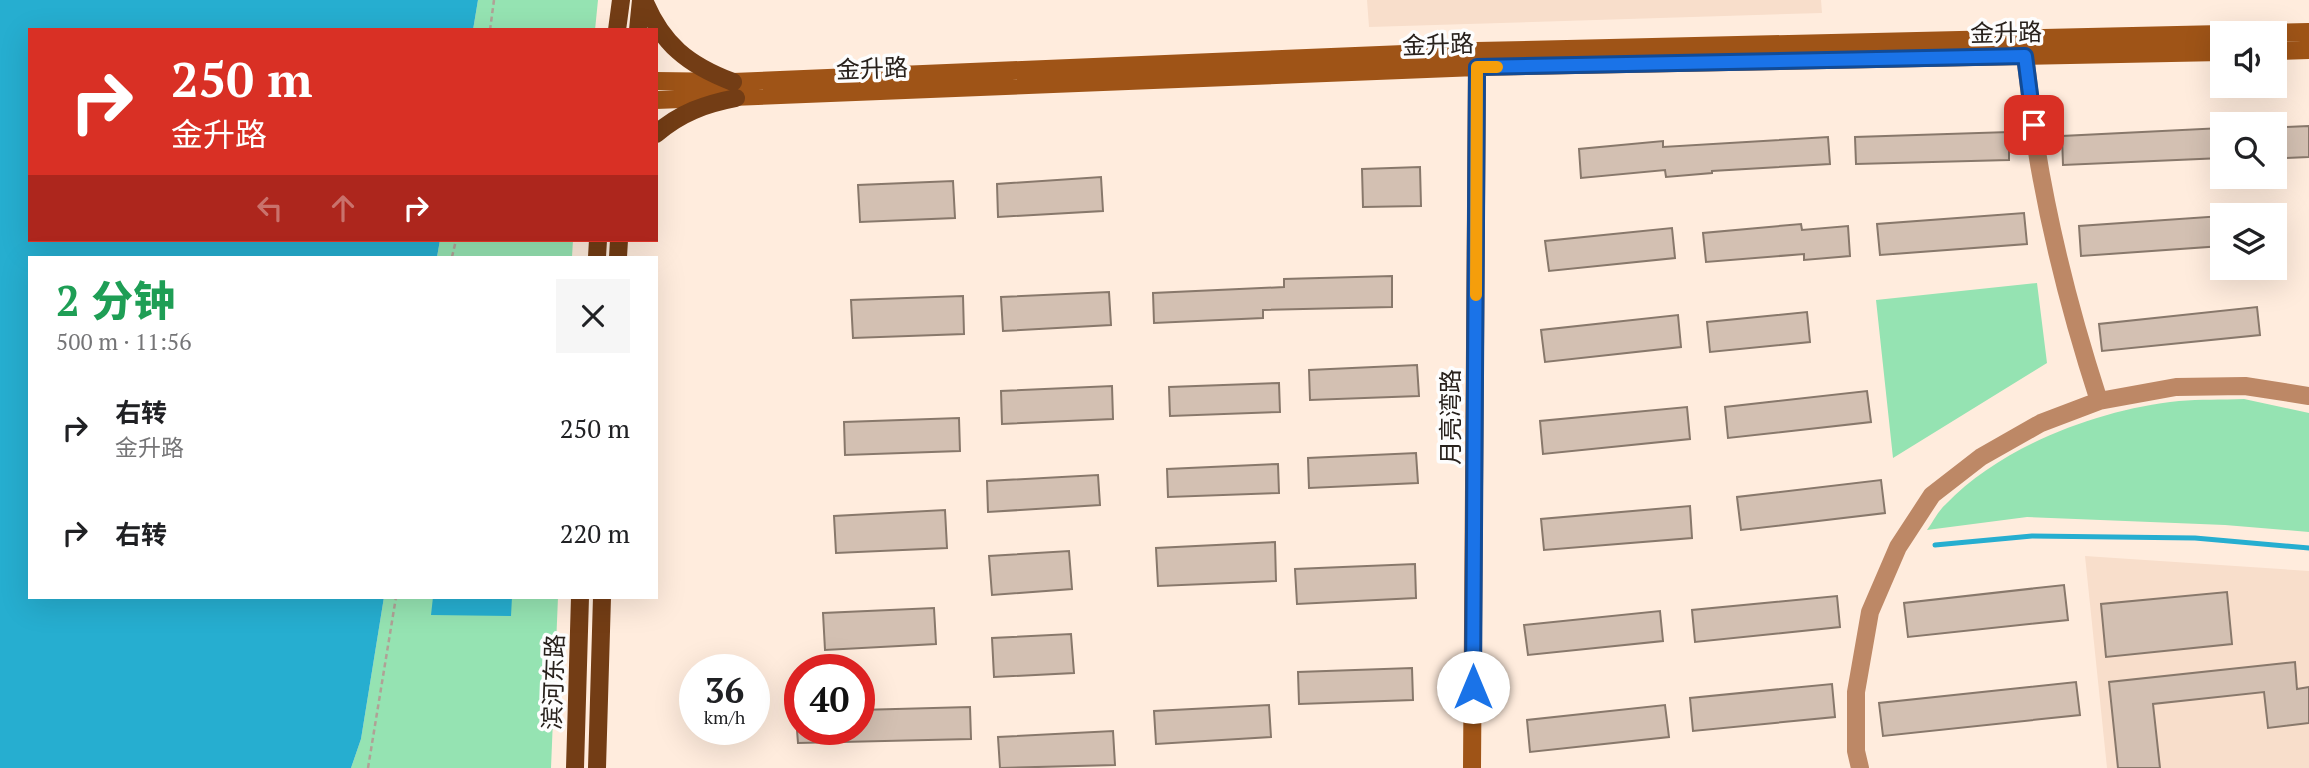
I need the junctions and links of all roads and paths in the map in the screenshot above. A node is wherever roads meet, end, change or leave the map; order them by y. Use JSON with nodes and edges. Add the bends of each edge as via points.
{"nodes":[{"id":1,"x":494,"y":0,"type":"edge"},
{"id":2,"x":621,"y":0,"type":"edge"},
{"id":3,"x":643,"y":0,"type":"edge"},
{"id":4,"x":490,"y":28,"type":"edge"},
{"id":5,"x":617,"y":28,"type":"edge"},
{"id":6,"x":638,"y":28,"type":"edge"},
{"id":7,"x":2309,"y":32,"type":"edge"},
{"id":8,"x":2287,"y":33,"type":"edge"},
{"id":9,"x":2210,"y":34,"type":"edge"},
{"id":10,"x":2309,"y":50,"type":"edge"},
{"id":11,"x":2287,"y":51,"type":"edge"},
{"id":12,"x":2210,"y":52,"type":"edge"},
{"id":13,"x":2025,"y":56,"type":"junction"},
{"id":14,"x":1477,"y":67,"type":"junction"},
{"id":15,"x":658,"y":82,"type":"edge"},
{"id":16,"x":734,"y":90,"type":"junction"},
{"id":17,"x":658,"y":100,"type":"edge"},
{"id":18,"x":658,"y":133,"type":"edge"},
{"id":19,"x":2309,"y":396,"type":"edge"},
{"id":20,"x":2099,"y":401,"type":"junction"},
{"id":21,"x":397,"y":599,"type":"edge"},
{"id":22,"x":580,"y":599,"type":"edge"},
{"id":23,"x":602,"y":599,"type":"edge"},
{"id":24,"x":368,"y":768,"type":"edge"},
{"id":25,"x":575,"y":768,"type":"edge"},
{"id":26,"x":597,"y":768,"type":"edge"},
{"id":27,"x":1472,"y":768,"type":"edge"},
{"id":28,"x":1860,"y":768,"type":"edge"}],
"edges":[{"from":1,"to":4,"type":"path"},
{"from":2,"to":5,"type":"main road"},
{"from":3,"to":6,"type":"main road"},
{"from":3,"to":16,"type":"main road","via":[[666,40]]},
{"from":7,"to":8,"type":"main road"},
{"from":9,"to":16,"type":"main road","name":"金升路","via":[[1477,51]]},
{"from":10,"to":11,"type":"main road"},
{"from":12,"to":13,"type":"main road","name":"金升路"},
{"from":13,"to":14,"type":"main road","name":"金升路"},
{"from":13,"to":20,"type":"street","via":[[2036,148],[2063,274]]},
{"from":14,"to":16,"type":"main road","name":"金升路"},
{"from":14,"to":27,"type":"main road","name":"月亮湾路"},
{"from":15,"to":16,"type":"main road","name":"金升路"},
{"from":16,"to":17,"type":"main road","name":"金升路"},
{"from":16,"to":18,"type":"main road","via":[[688,111]]},
{"from":19,"to":20,"type":"street","via":[[2245,386],[2176,387]]},
{"from":20,"to":28,"type":"street","via":[[2041,423],[1981,457],[1932,495],[1898,547],[1870,612],[1856,692]]},
{"from":21,"to":24,"type":"path"},
{"from":22,"to":25,"type":"main road","name":"滨河东路"},
{"from":23,"to":26,"type":"main road","name":"滨河东路"}]}
